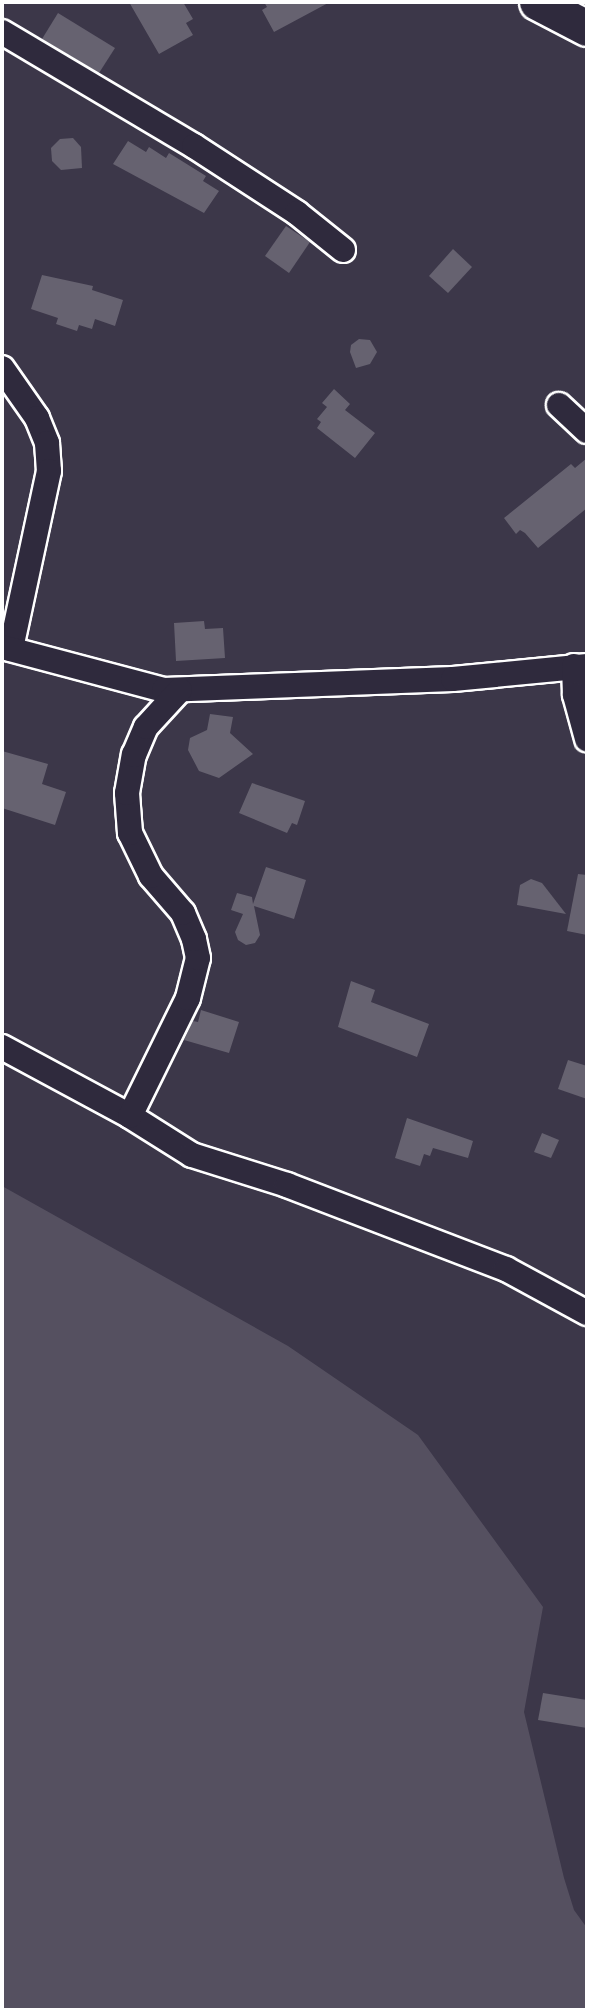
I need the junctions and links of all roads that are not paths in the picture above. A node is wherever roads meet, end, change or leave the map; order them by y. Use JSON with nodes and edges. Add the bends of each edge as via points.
{"nodes":[{"id":1,"x":537,"y":2,"type":"edge"},
{"id":2,"x":587,"y":28,"type":"edge"},
{"id":3,"x":2,"y":32,"type":"edge"},
{"id":4,"x":343,"y":250,"type":"dead end"},
{"id":5,"x":2,"y":368,"type":"edge"},
{"id":6,"x":559,"y":405,"type":"dead end"},
{"id":7,"x":587,"y":431,"type":"edge"},
{"id":8,"x":6,"y":648,"type":"edge"},
{"id":9,"x":581,"y":666,"type":"edge"},
{"id":10,"x":180,"y":690,"type":"junction"},
{"id":11,"x":587,"y":739,"type":"edge"},
{"id":12,"x":2,"y":1046,"type":"edge"},
{"id":13,"x":130,"y":1116,"type":"junction"},
{"id":14,"x":587,"y":1313,"type":"edge"}],
"edges":[{"from":1,"to":2,"type":"main road"},
{"from":3,"to":4,"type":"street","via":[[194,146],[297,213]]},
{"from":5,"to":8,"type":"street","via":[[37,418],[47,443],[49,471]]},
{"from":6,"to":7,"type":"street"},
{"from":8,"to":10,"type":"street","via":[[131,683]]},
{"from":9,"to":10,"type":"street","via":[[453,678]]},
{"from":9,"to":11,"type":"street","via":[[575,695]]},
{"from":10,"to":13,"type":"street","via":[[146,727],[134,755],[127,793],[130,833],[151,876],[183,913],[198,958],[188,998]]},
{"from":12,"to":13,"type":"street"},
{"from":13,"to":14,"type":"street","via":[[192,1155],[287,1185],[506,1269]]}]}
